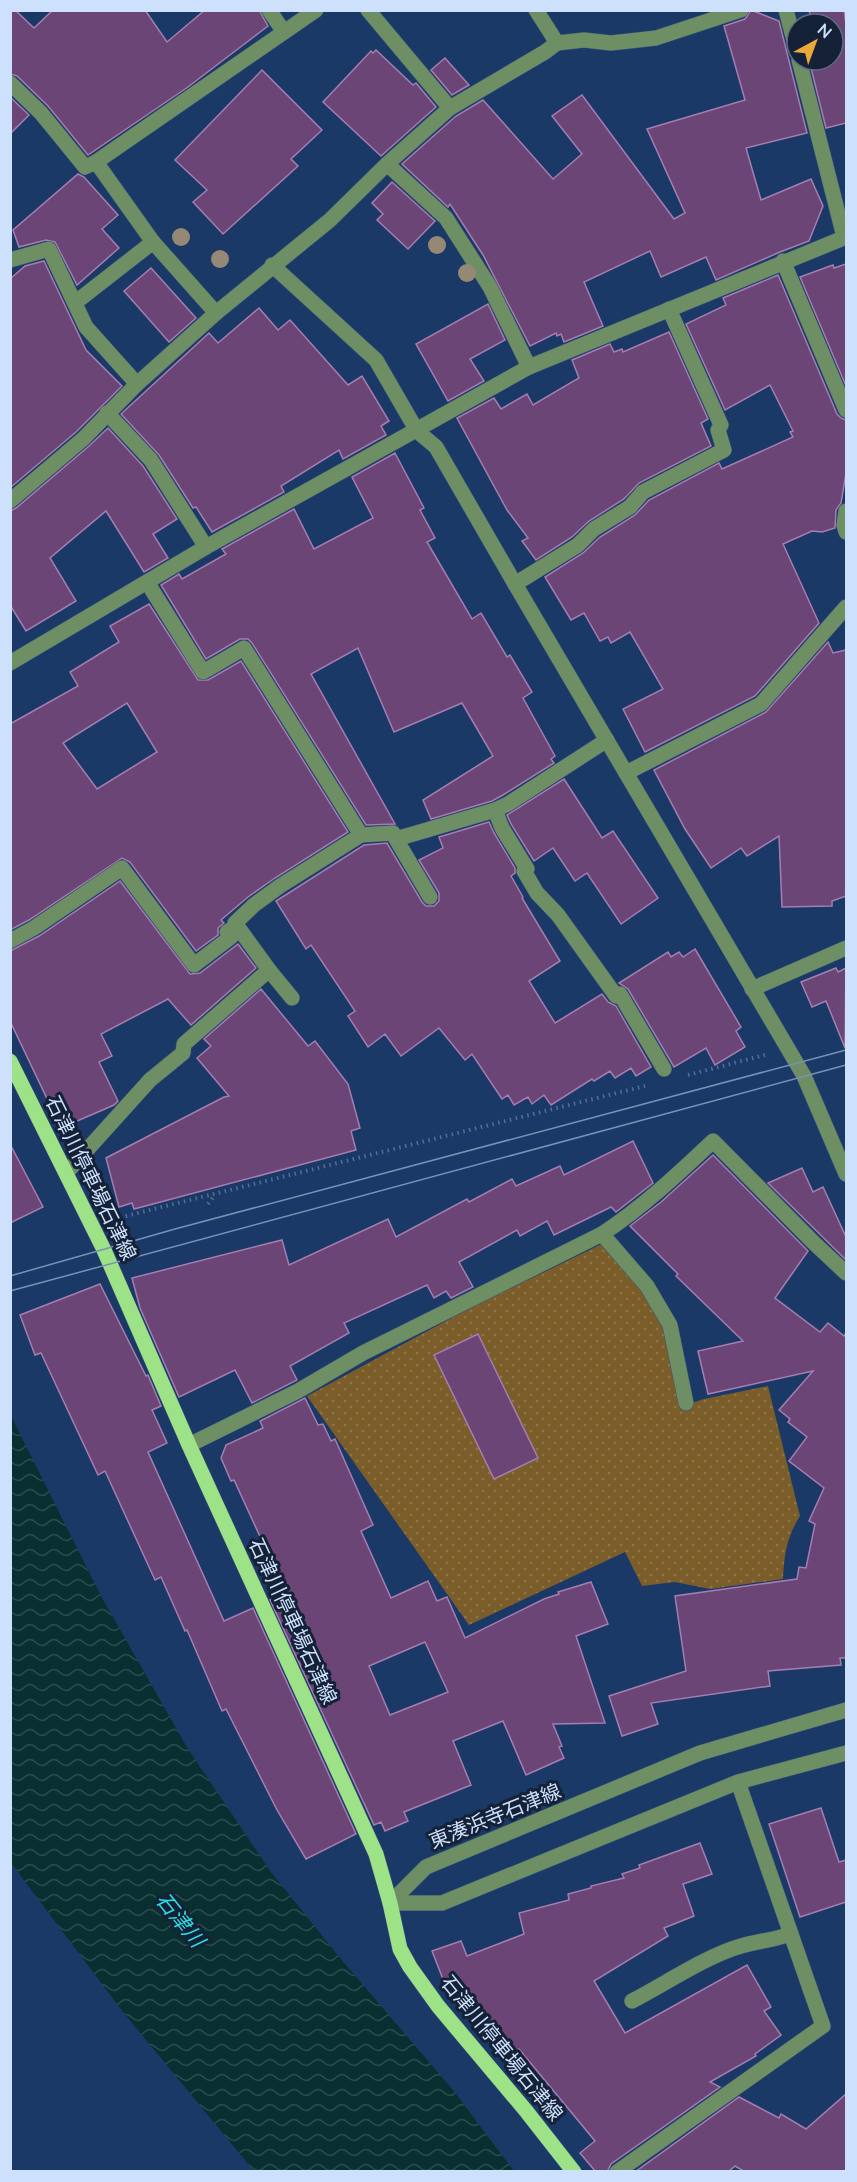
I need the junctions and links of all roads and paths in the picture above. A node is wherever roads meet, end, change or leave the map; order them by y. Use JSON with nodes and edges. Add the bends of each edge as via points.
{"nodes":[{"id":1,"x":269,"y":10,"type":"edge"},
{"id":2,"x":316,"y":10,"type":"edge"},
{"id":3,"x":368,"y":10,"type":"edge"},
{"id":4,"x":536,"y":10,"type":"edge"},
{"id":5,"x":741,"y":10,"type":"edge"},
{"id":6,"x":284,"y":32,"type":"junction"},
{"id":7,"x":557,"y":43,"type":"junction"},
{"id":8,"x":802,"y":72,"type":"edge"},
{"id":9,"x":10,"y":83,"type":"edge"},
{"id":10,"x":450,"y":108,"type":"junction"},
{"id":11,"x":96,"y":162,"type":"junction"},
{"id":12,"x":387,"y":164,"type":"junction"},
{"id":13,"x":845,"y":237,"type":"edge"},
{"id":14,"x":153,"y":242,"type":"junction"},
{"id":15,"x":10,"y":260,"type":"edge"},
{"id":16,"x":783,"y":261,"type":"junction"},
{"id":17,"x":272,"y":265,"type":"junction"},
{"id":18,"x":76,"y":303,"type":"junction"},
{"id":19,"x":669,"y":309,"type":"junction"},
{"id":20,"x":216,"y":313,"type":"junction"},
{"id":21,"x":529,"y":368,"type":"junction"},
{"id":22,"x":136,"y":384,"type":"junction"},
{"id":23,"x":846,"y":410,"type":"edge"},
{"id":24,"x":107,"y":413,"type":"junction"},
{"id":25,"x":417,"y":431,"type":"junction"},
{"id":26,"x":10,"y":501,"type":"edge"},
{"id":27,"x":846,"y":511,"type":"edge"},
{"id":28,"x":846,"y":532,"type":"edge"},
{"id":29,"x":206,"y":547,"type":"junction"},
{"id":30,"x":147,"y":582,"type":"junction"},
{"id":31,"x":515,"y":584,"type":"junction"},
{"id":32,"x":846,"y":607,"type":"edge"},
{"id":33,"x":10,"y":663,"type":"edge"},
{"id":34,"x":607,"y":740,"type":"junction"},
{"id":35,"x":626,"y":773,"type":"junction"},
{"id":36,"x":495,"y":810,"type":"junction"},
{"id":37,"x":361,"y":835,"type":"junction"},
{"id":38,"x":396,"y":839,"type":"junction"},
{"id":39,"x":430,"y":897,"type":"dead end"},
{"id":40,"x":237,"y":926,"type":"junction"},
{"id":41,"x":10,"y":941,"type":"edge"},
{"id":42,"x":846,"y":948,"type":"edge"},
{"id":43,"x":269,"y":970,"type":"junction"},
{"id":44,"x":752,"y":988,"type":"junction"},
{"id":45,"x":292,"y":998,"type":"dead end"},
{"id":46,"x":768,"y":1054,"type":"dead end"},
{"id":47,"x":10,"y":1061,"type":"edge"},
{"id":48,"x":664,"y":1069,"type":"dead end"},
{"id":49,"x":679,"y":1077,"type":"dead end"},
{"id":50,"x":656,"y":1083,"type":"dead end"},
{"id":51,"x":67,"y":1172,"type":"junction"},
{"id":52,"x":846,"y":1174,"type":"edge"},
{"id":53,"x":215,"y":1195,"type":"junction"},
{"id":54,"x":208,"y":1204,"type":"dead end"},
{"id":55,"x":92,"y":1224,"type":"junction"},
{"id":56,"x":602,"y":1234,"type":"junction"},
{"id":57,"x":846,"y":1273,"type":"edge"},
{"id":58,"x":686,"y":1403,"type":"dead end"},
{"id":59,"x":189,"y":1445,"type":"junction"},
{"id":60,"x":846,"y":1710,"type":"edge"},
{"id":61,"x":846,"y":1753,"type":"edge"},
{"id":62,"x":738,"y":1782,"type":"junction"},
{"id":63,"x":390,"y":1903,"type":"junction"},
{"id":64,"x":791,"y":1934,"type":"junction"},
{"id":65,"x":632,"y":2001,"type":"dead end"},
{"id":66,"x":574,"y":2172,"type":"edge"},
{"id":67,"x":617,"y":2172,"type":"edge"}],
"edges":[{"from":1,"to":6,"type":"street"},
{"from":2,"to":6,"type":"street"},
{"from":3,"to":10,"type":"street"},
{"from":4,"to":7,"type":"street"},
{"from":5,"to":7,"type":"street","via":[[656,38]]},
{"from":6,"to":11,"type":"street"},
{"from":7,"to":10,"type":"street"},
{"from":8,"to":13,"type":"street"},
{"from":9,"to":11,"type":"street","via":[[86,167]]},
{"from":10,"to":12,"type":"street"},
{"from":11,"to":14,"type":"street"},
{"from":12,"to":17,"type":"street","via":[[330,220]]},
{"from":12,"to":21,"type":"street","via":[[446,218],[489,287]]},
{"from":13,"to":16,"type":"street"},
{"from":14,"to":18,"type":"street"},
{"from":14,"to":20,"type":"street"},
{"from":15,"to":18,"type":"street","via":[[49,249]]},
{"from":16,"to":19,"type":"street"},
{"from":16,"to":23,"type":"street"},
{"from":17,"to":20,"type":"street"},
{"from":17,"to":25,"type":"street","via":[[376,360]]},
{"from":18,"to":22,"type":"street","via":[[86,327]]},
{"from":19,"to":21,"type":"street"},
{"from":19,"to":31,"type":"street","via":[[721,425],[718,430],[724,450],[643,492],[630,507],[594,529],[578,545]]},
{"from":20,"to":22,"type":"street"},
{"from":21,"to":25,"type":"street"},
{"from":22,"to":24,"type":"street"},
{"from":24,"to":26,"type":"street","via":[[83,439]]},
{"from":24,"to":29,"type":"street","via":[[151,460]]},
{"from":25,"to":29,"type":"street"},
{"from":25,"to":31,"type":"street","via":[[436,447]]},
{"from":27,"to":28,"type":"street"},
{"from":29,"to":30,"type":"street"},
{"from":30,"to":33,"type":"street"},
{"from":30,"to":37,"type":"street","via":[[203,672],[244,648]]},
{"from":31,"to":34,"type":"street"},
{"from":32,"to":35,"type":"street","via":[[760,704]]},
{"from":34,"to":35,"type":"street"},
{"from":34,"to":36,"type":"street"},
{"from":35,"to":44,"type":"street"},
{"from":36,"to":38,"type":"street"},
{"from":36,"to":48,"type":"street","via":[[537,893],[558,915],[616,996],[620,994]]},
{"from":37,"to":38,"type":"street","via":[[393,833]]},
{"from":37,"to":40,"type":"street","via":[[254,905],[235,923]]},
{"from":38,"to":39,"type":"street"},
{"from":40,"to":41,"type":"street","via":[[227,932],[231,937],[194,965],[122,868]]},
{"from":40,"to":43,"type":"street"},
{"from":42,"to":44,"type":"street"},
{"from":43,"to":45,"type":"street"},
{"from":43,"to":51,"type":"street","via":[[184,1044],[183,1053],[150,1080]]},
{"from":44,"to":52,"type":"street","via":[[804,1076]]},
{"from":46,"to":49,"type":"path"},
{"from":47,"to":51,"type":"main road","name":"石津川停車場石津線"},
{"from":50,"to":53,"type":"path"},
{"from":51,"to":55,"type":"main road","name":"石津川停車場石津線"},
{"from":53,"to":54,"type":"path"},
{"from":53,"to":55,"type":"path"},
{"from":55,"to":59,"type":"main road","name":"石津川停車場石津線"},
{"from":56,"to":57,"type":"street","via":[[661,1190],[713,1141]]},
{"from":56,"to":58,"type":"street","via":[[647,1286],[670,1325]]},
{"from":56,"to":59,"type":"street"},
{"from":59,"to":63,"type":"main road","name":"石津川停車場石津線","via":[[376,1854]]},
{"from":60,"to":63,"type":"street","name":"東湊浜寺石津線","via":[[700,1753],[437,1862],[426,1867]]},
{"from":61,"to":62,"type":"street"},
{"from":62,"to":63,"type":"street","via":[[442,1903]]},
{"from":62,"to":64,"type":"street"},
{"from":63,"to":66,"type":"main road","name":"石津川停車場石津線","via":[[400,1949],[410,1967]]},
{"from":64,"to":65,"type":"street","via":[[713,1957]]},
{"from":64,"to":67,"type":"street","via":[[823,2026]]}]}
